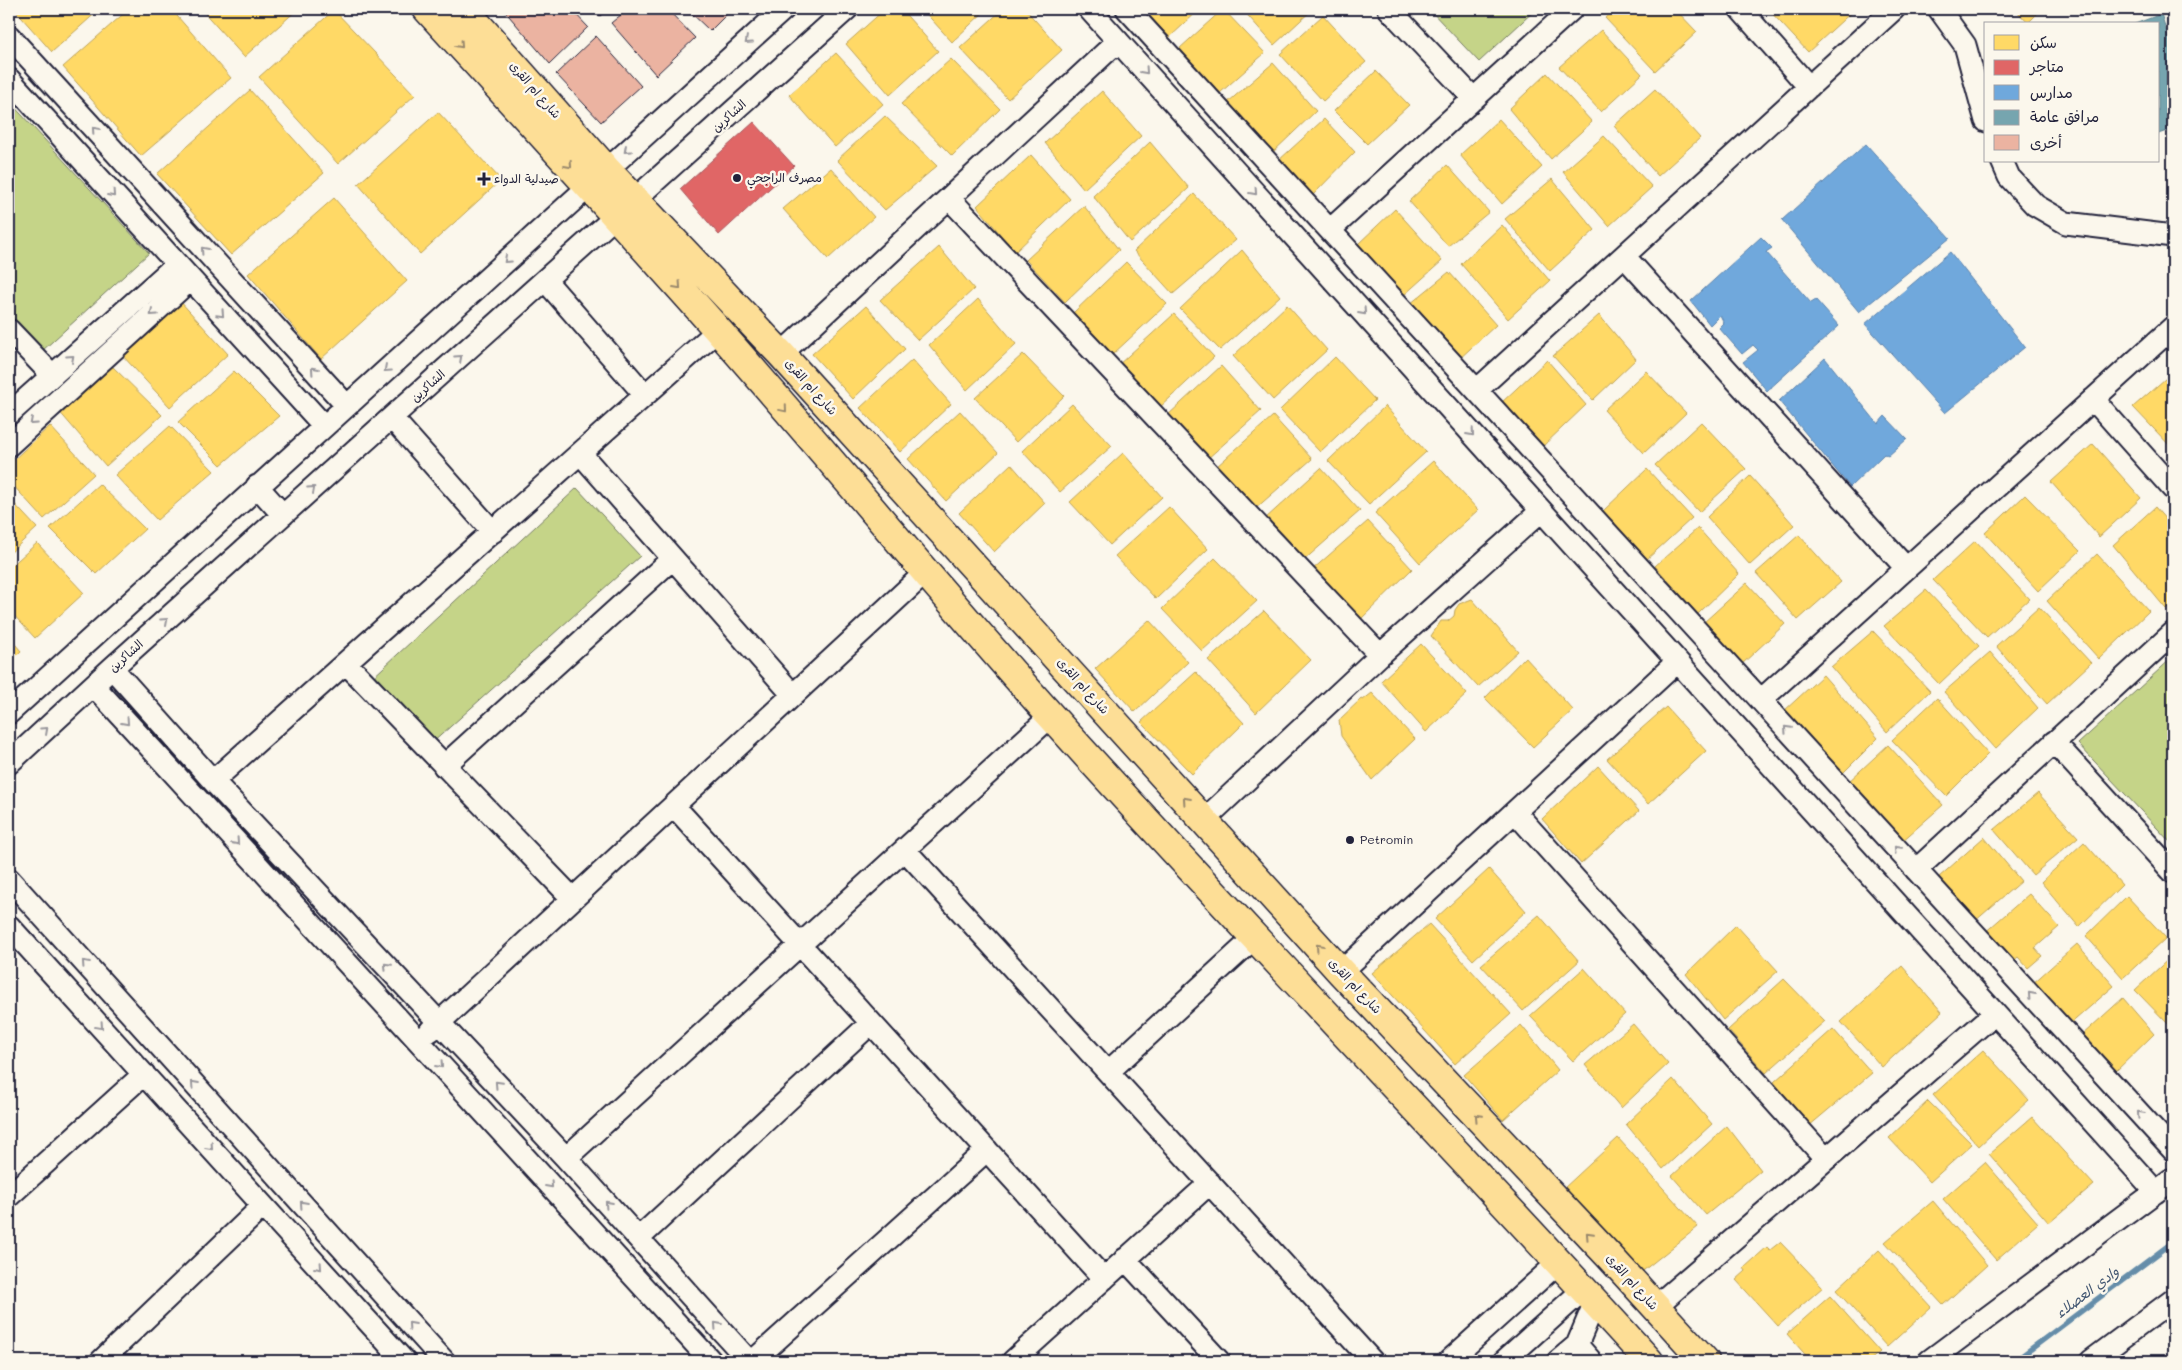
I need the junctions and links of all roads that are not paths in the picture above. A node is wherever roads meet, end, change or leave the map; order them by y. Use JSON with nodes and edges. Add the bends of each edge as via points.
{"nodes":[{"id":1,"x":427,"y":9,"type":"edge"},
{"id":2,"x":464,"y":9,"type":"edge"},
{"id":3,"x":784,"y":9,"type":"edge"},
{"id":4,"x":847,"y":9,"type":"edge"},
{"id":5,"x":1089,"y":9,"type":"edge"},
{"id":6,"x":1128,"y":9,"type":"edge"},
{"id":7,"x":1389,"y":9,"type":"edge"},
{"id":8,"x":1572,"y":9,"type":"edge"},
{"id":9,"x":1740,"y":9,"type":"edge"},
{"id":10,"x":1894,"y":9,"type":"edge"},
{"id":11,"x":1939,"y":9,"type":"edge"},
{"id":12,"x":9,"y":36,"type":"edge"},
{"id":13,"x":1118,"y":41,"type":"junction"},
{"id":14,"x":9,"y":79,"type":"edge"},
{"id":15,"x":1809,"y":87,"type":"junction"},
{"id":16,"x":1474,"y":99,"type":"junction"},
{"id":17,"x":1984,"y":114,"type":"edge"},
{"id":18,"x":2002,"y":162,"type":"edge"},
{"id":19,"x":597,"y":178,"type":"junction"},
{"id":20,"x":949,"y":198,"type":"junction"},
{"id":21,"x":626,"y":209,"type":"junction"},
{"id":22,"x":1330,"y":230,"type":"junction"},
{"id":23,"x":2173,"y":236,"type":"edge"},
{"id":24,"x":1624,"y":256,"type":"junction"},
{"id":25,"x":183,"y":272,"type":"junction"},
{"id":26,"x":545,"y":280,"type":"junction"},
{"id":27,"x":2173,"y":326,"type":"edge"},
{"id":28,"x":9,"y":330,"type":"edge"},
{"id":29,"x":718,"y":330,"type":"junction"},
{"id":30,"x":781,"y":354,"type":"junction"},
{"id":31,"x":52,"y":375,"type":"junction"},
{"id":32,"x":1477,"y":390,"type":"junction"},
{"id":33,"x":645,"y":395,"type":"junction"},
{"id":34,"x":2093,"y":399,"type":"junction"},
{"id":35,"x":347,"y":406,"type":"junction"},
{"id":36,"x":9,"y":414,"type":"edge"},
{"id":37,"x":392,"y":418,"type":"junction"},
{"id":38,"x":324,"y":426,"type":"junction"},
{"id":39,"x":9,"y":444,"type":"edge"},
{"id":40,"x":581,"y":454,"type":"junction"},
{"id":41,"x":257,"y":486,"type":"junction"},
{"id":42,"x":2173,"y":489,"type":"edge"},
{"id":43,"x":1541,"y":511,"type":"junction"},
{"id":44,"x":283,"y":515,"type":"junction"},
{"id":45,"x":492,"y":532,"type":"junction"},
{"id":46,"x":672,"y":559,"type":"junction"},
{"id":47,"x":1906,"y":568,"type":"junction"},
{"id":48,"x":925,"y":573,"type":"junction"},
{"id":49,"x":2173,"y":633,"type":"edge"},
{"id":50,"x":1380,"y":655,"type":"junction"},
{"id":51,"x":1677,"y":662,"type":"junction"},
{"id":52,"x":346,"y":663,"type":"junction"},
{"id":53,"x":112,"y":668,"type":"junction"},
{"id":54,"x":94,"y":686,"type":"junction"},
{"id":55,"x":793,"y":694,"type":"junction"},
{"id":56,"x":1761,"y":700,"type":"junction"},
{"id":57,"x":9,"y":713,"type":"edge"},
{"id":58,"x":1051,"y":716,"type":"junction"},
{"id":59,"x":2054,"y":742,"type":"junction"},
{"id":60,"x":9,"y":763,"type":"edge"},
{"id":61,"x":444,"y":766,"type":"junction"},
{"id":62,"x":213,"y":781,"type":"junction"},
{"id":63,"x":674,"y":806,"type":"junction"},
{"id":64,"x":1515,"y":812,"type":"junction"},
{"id":65,"x":1204,"y":820,"type":"junction"},
{"id":66,"x":905,"y":850,"type":"junction"},
{"id":67,"x":1916,"y":870,"type":"junction"},
{"id":68,"x":2173,"y":872,"type":"edge"},
{"id":69,"x":9,"y":879,"type":"edge"},
{"id":70,"x":572,"y":899,"type":"junction"},
{"id":71,"x":9,"y":926,"type":"edge"},
{"id":72,"x":1254,"y":938,"type":"junction"},
{"id":73,"x":800,"y":945,"type":"junction"},
{"id":74,"x":1342,"y":972,"type":"junction"},
{"id":75,"x":1994,"y":1014,"type":"junction"},
{"id":76,"x":440,"y":1022,"type":"junction"},
{"id":77,"x":871,"y":1023,"type":"junction"},
{"id":78,"x":418,"y":1041,"type":"junction"},
{"id":79,"x":1108,"y":1072,"type":"junction"},
{"id":80,"x":144,"y":1074,"type":"junction"},
{"id":81,"x":1444,"y":1081,"type":"junction"},
{"id":82,"x":1414,"y":1109,"type":"junction"},
{"id":83,"x":987,"y":1150,"type":"junction"},
{"id":84,"x":2173,"y":1150,"type":"edge"},
{"id":85,"x":566,"y":1158,"type":"junction"},
{"id":86,"x":1826,"y":1159,"type":"junction"},
{"id":87,"x":2173,"y":1179,"type":"edge"},
{"id":88,"x":1210,"y":1183,"type":"junction"},
{"id":89,"x":2156,"y":1192,"type":"junction"},
{"id":90,"x":9,"y":1196,"type":"edge"},
{"id":91,"x":263,"y":1206,"type":"junction"},
{"id":92,"x":638,"y":1238,"type":"junction"},
{"id":93,"x":1125,"y":1260,"type":"junction"},
{"id":94,"x":1558,"y":1262,"type":"junction"},
{"id":95,"x":1104,"y":1279,"type":"junction"},
{"id":96,"x":1589,"y":1296,"type":"junction"},
{"id":97,"x":1655,"y":1307,"type":"junction"},
{"id":98,"x":2170,"y":1307,"type":"edge"},
{"id":99,"x":1577,"y":1345,"type":"junction"},
{"id":100,"x":101,"y":1361,"type":"edge"},
{"id":101,"x":404,"y":1361,"type":"edge"},
{"id":102,"x":444,"y":1361,"type":"edge"},
{"id":103,"x":711,"y":1361,"type":"edge"},
{"id":104,"x":749,"y":1361,"type":"edge"},
{"id":105,"x":753,"y":1361,"type":"edge"},
{"id":106,"x":1013,"y":1361,"type":"edge"},
{"id":107,"x":1219,"y":1361,"type":"edge"},
{"id":108,"x":1372,"y":1361,"type":"edge"},
{"id":109,"x":1449,"y":1361,"type":"edge"},
{"id":110,"x":1504,"y":1361,"type":"edge"},
{"id":111,"x":1558,"y":1361,"type":"edge"},
{"id":112,"x":1590,"y":1361,"type":"edge"},
{"id":113,"x":1648,"y":1361,"type":"edge"},
{"id":114,"x":1705,"y":1361,"type":"edge"},
{"id":115,"x":1929,"y":1361,"type":"edge"},
{"id":116,"x":2092,"y":1361,"type":"edge"}],
"edges":[{"from":1,"to":19,"type":"main road","name":"شارع ام القرى","one_way":true},
{"from":2,"to":19,"type":"main road","name":"شارع ام القرى"},
{"from":3,"to":19,"type":"street","one_way":true},
{"from":4,"to":21,"type":"street","name":"الشاكرين"},
{"from":5,"to":13,"type":"street"},
{"from":6,"to":22,"type":"street"},
{"from":7,"to":16,"type":"street"},
{"from":8,"to":16,"type":"street"},
{"from":9,"to":15,"type":"street"},
{"from":10,"to":15,"type":"street"},
{"from":11,"to":17,"type":"street","via":[[1965,45]]},
{"from":35,"to":12,"type":"street","one_way":true},
{"from":13,"to":20,"type":"street"},
{"from":13,"to":43,"type":"street","one_way":true},
{"from":14,"to":25,"type":"street","one_way":true},
{"from":15,"to":24,"type":"street"},
{"from":16,"to":22,"type":"street"},
{"from":18,"to":23,"type":"street","via":[[2009,177],[2035,205],[2066,223]]},
{"from":19,"to":21,"type":"main road","name":"شارع ام القرى"},
{"from":19,"to":35,"type":"street","one_way":true},
{"from":20,"to":30,"type":"street"},
{"from":20,"to":50,"type":"street"},
{"from":21,"to":26,"type":"street","name":"الشاكرين"},
{"from":21,"to":29,"type":"main road","name":"شارع ام القرى","one_way":true},
{"from":21,"to":30,"type":"main road","name":"شارع ام القرى"},
{"from":22,"to":32,"type":"street"},
{"from":24,"to":32,"type":"street"},
{"from":24,"to":47,"type":"street"},
{"from":31,"to":25,"type":"street","one_way":true},
{"from":25,"to":38,"type":"street","one_way":true},
{"from":25,"to":39,"type":"street","one_way":true},
{"from":26,"to":33,"type":"street"},
{"from":37,"to":26,"type":"street","name":"الشاكرين","one_way":true},
{"from":27,"to":34,"type":"street"},
{"from":28,"to":31,"type":"street"},
{"from":29,"to":33,"type":"street"},
{"from":29,"to":48,"type":"main road","name":"شارع ام القرى","one_way":true},
{"from":65,"to":30,"type":"main road","name":"شارع ام القرى","one_way":true},
{"from":31,"to":36,"type":"street"},
{"from":32,"to":56,"type":"street"},
{"from":33,"to":40,"type":"street"},
{"from":34,"to":42,"type":"street"},
{"from":34,"to":47,"type":"street"},
{"from":35,"to":38,"type":"street"},
{"from":44,"to":37,"type":"street","name":"الشاكرين","one_way":true},
{"from":37,"to":45,"type":"street"},
{"from":38,"to":41,"type":"street"},
{"from":40,"to":45,"type":"street"},
{"from":40,"to":46,"type":"street"},
{"from":41,"to":44,"type":"street"},
{"from":41,"to":57,"type":"street"},
{"from":43,"to":50,"type":"street"},
{"from":43,"to":51,"type":"street"},
{"from":53,"to":44,"type":"street","name":"الشاكرين","one_way":true},
{"from":45,"to":52,"type":"street"},
{"from":46,"to":55,"type":"street"},
{"from":46,"to":61,"type":"street"},
{"from":47,"to":56,"type":"street"},
{"from":48,"to":55,"type":"street"},
{"from":48,"to":58,"type":"main road","name":"شارع ام القرى"},
{"from":49,"to":59,"type":"street"},
{"from":50,"to":65,"type":"street"},
{"from":51,"to":64,"type":"street"},
{"from":51,"to":75,"type":"street"},
{"from":52,"to":61,"type":"street"},
{"from":52,"to":62,"type":"street"},
{"from":53,"to":54,"type":"street","name":"الشاكرين"},
{"from":53,"to":62,"type":"street"},
{"from":60,"to":54,"type":"street","name":"الشاكرين","one_way":true},
{"from":54,"to":78,"type":"street","one_way":true},
{"from":55,"to":63,"type":"street"},
{"from":67,"to":56,"type":"street","one_way":true},
{"from":58,"to":66,"type":"street"},
{"from":58,"to":72,"type":"main road","name":"شارع ام القرى"},
{"from":59,"to":67,"type":"street"},
{"from":59,"to":68,"type":"street"},
{"from":61,"to":70,"type":"street"},
{"from":76,"to":62,"type":"street","one_way":true},
{"from":63,"to":70,"type":"street"},
{"from":63,"to":73,"type":"street"},
{"from":64,"to":74,"type":"street"},
{"from":64,"to":86,"type":"street"},
{"from":74,"to":65,"type":"main road","name":"شارع ام القرى","one_way":true},
{"from":66,"to":73,"type":"street"},
{"from":66,"to":79,"type":"street"},
{"from":84,"to":67,"type":"street","one_way":true},
{"from":102,"to":69,"type":"street","one_way":true},
{"from":70,"to":76,"type":"street"},
{"from":71,"to":80,"type":"street","one_way":true},
{"from":72,"to":79,"type":"street"},
{"from":72,"to":82,"type":"main road","name":"شارع ام القرى"},
{"from":73,"to":77,"type":"street"},
{"from":73,"to":85,"type":"street"},
{"from":74,"to":81,"type":"main road","name":"شارع ام القرى"},
{"from":75,"to":86,"type":"street"},
{"from":75,"to":89,"type":"street"},
{"from":76,"to":78,"type":"street"},
{"from":85,"to":76,"type":"street","one_way":true},
{"from":77,"to":83,"type":"street"},
{"from":77,"to":92,"type":"street"},
{"from":78,"to":103,"type":"street","one_way":true},
{"from":79,"to":88,"type":"street"},
{"from":80,"to":90,"type":"street"},
{"from":80,"to":91,"type":"street","one_way":true},
{"from":81,"to":82,"type":"main road"},
{"from":97,"to":81,"type":"main road","name":"شارع ام القرى","one_way":true},
{"from":82,"to":94,"type":"main road","name":"شارع ام القرى"},
{"from":83,"to":95,"type":"street"},
{"from":83,"to":105,"type":"street"},
{"from":92,"to":85,"type":"street","one_way":true},
{"from":86,"to":97,"type":"street"},
{"from":87,"to":89,"type":"street"},
{"from":88,"to":93,"type":"street"},
{"from":88,"to":108,"type":"street"},
{"from":89,"to":115,"type":"street"},
{"from":91,"to":100,"type":"street"},
{"from":91,"to":101,"type":"street","one_way":true},
{"from":104,"to":92,"type":"street","one_way":true},
{"from":93,"to":95,"type":"street"},
{"from":93,"to":107,"type":"street"},
{"from":94,"to":96,"type":"main road","name":"شارع ام القرى"},
{"from":94,"to":109,"type":"street"},
{"from":95,"to":106,"type":"street"},
{"from":96,"to":99,"type":"street"},
{"from":96,"to":110,"type":"street"},
{"from":96,"to":113,"type":"main road","name":"شارع ام القرى"},
{"from":97,"to":114,"type":"main road","name":"شارع ام القرى"},
{"from":98,"to":116,"type":"street"},
{"from":99,"to":111,"type":"street"},
{"from":99,"to":112,"type":"street"}]}
